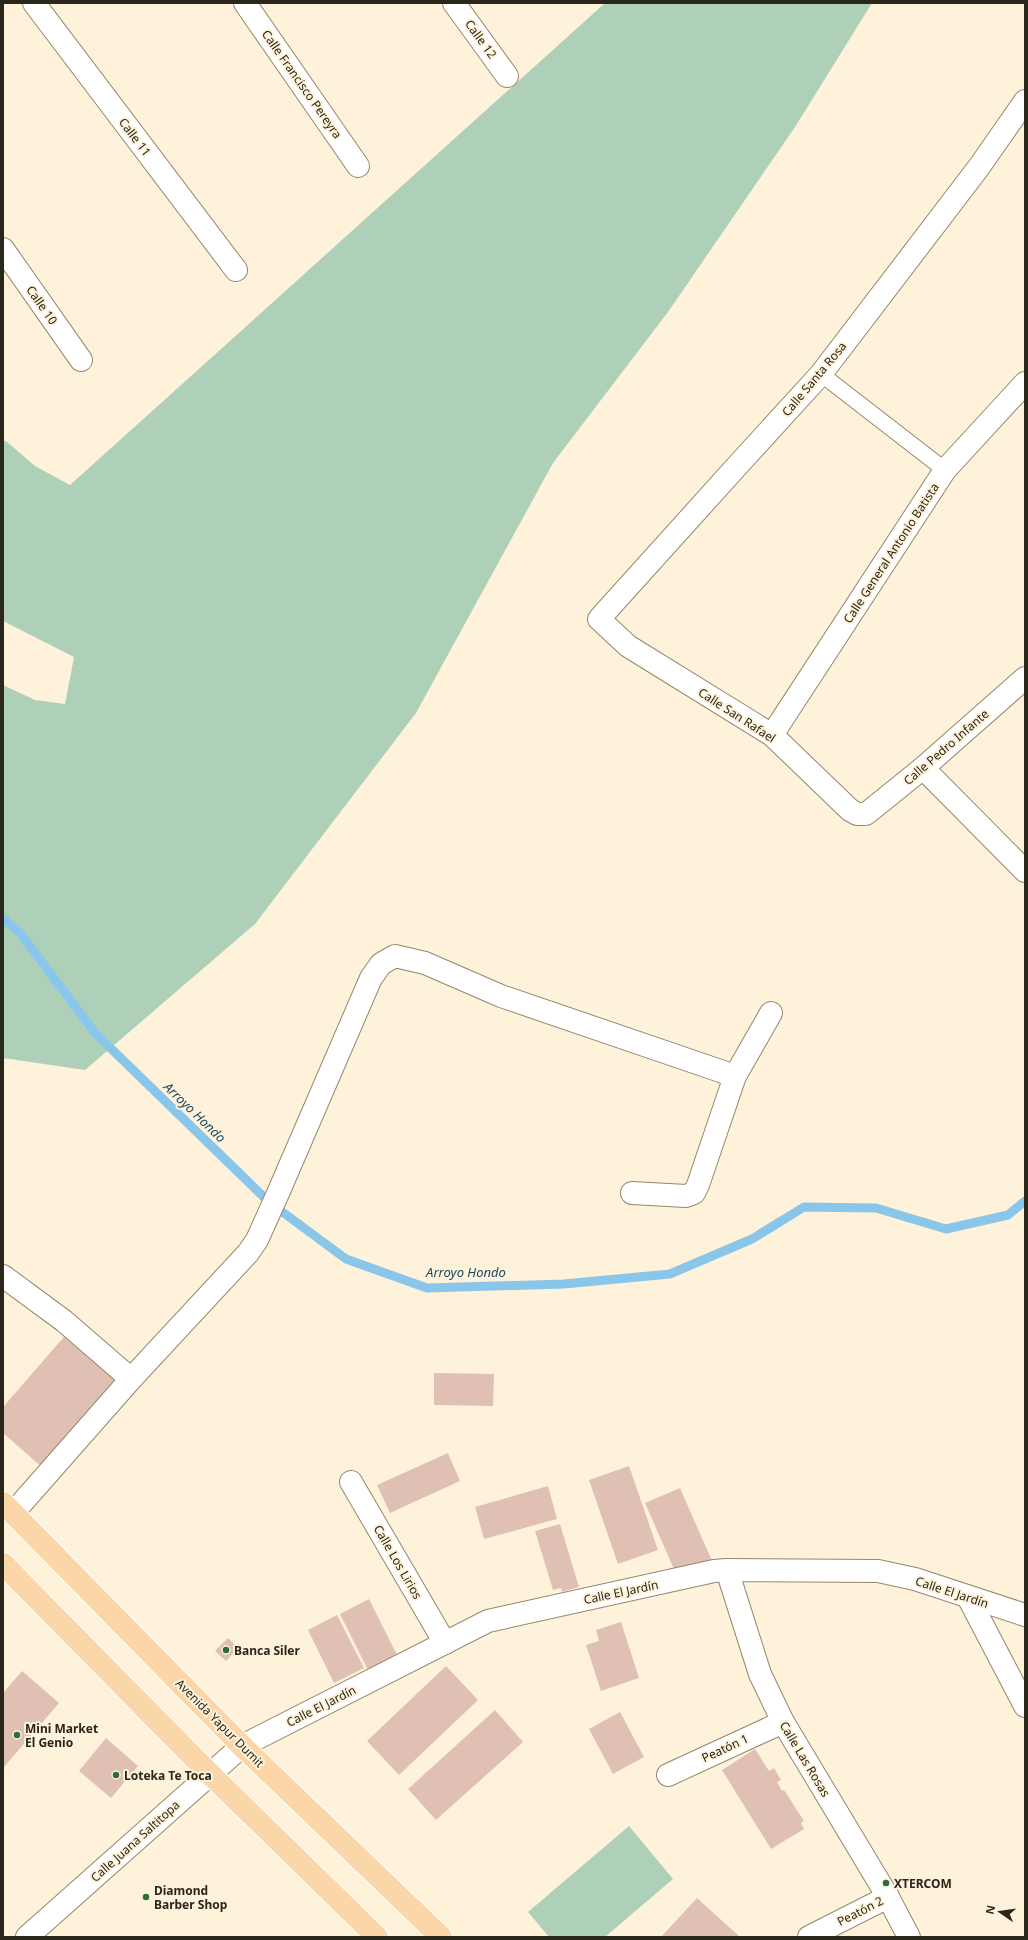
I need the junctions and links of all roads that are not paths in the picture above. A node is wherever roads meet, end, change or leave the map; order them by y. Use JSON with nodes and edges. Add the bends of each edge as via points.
{"nodes":[{"id":1,"x":34,"y":3,"type":"edge"},
{"id":2,"x":246,"y":3,"type":"edge"},
{"id":3,"x":454,"y":3,"type":"edge"},
{"id":4,"x":507,"y":76,"type":"dead end"},
{"id":5,"x":1025,"y":101,"type":"edge"},
{"id":6,"x":358,"y":166,"type":"dead end"},
{"id":7,"x":3,"y":249,"type":"edge"},
{"id":8,"x":236,"y":270,"type":"dead end"},
{"id":9,"x":81,"y":360,"type":"dead end"},
{"id":10,"x":821,"y":374,"type":"junction"},
{"id":11,"x":1025,"y":383,"type":"edge"},
{"id":12,"x":945,"y":470,"type":"junction"},
{"id":13,"x":619,"y":636,"type":"joint"},
{"id":14,"x":1025,"y":678,"type":"edge"},
{"id":15,"x":772,"y":735,"type":"junction"},
{"id":16,"x":923,"y":768,"type":"junction"},
{"id":17,"x":866,"y":814,"type":"joint"},
{"id":18,"x":1025,"y":871,"type":"edge"},
{"id":19,"x":770,"y":1013,"type":"dead end"},
{"id":20,"x":735,"y":1076,"type":"junction"},
{"id":21,"x":632,"y":1193,"type":"dead end"},
{"id":22,"x":3,"y":1276,"type":"edge"},
{"id":23,"x":131,"y":1379,"type":"junction"},
{"id":24,"x":351,"y":1482,"type":"dead end"},
{"id":25,"x":8,"y":1508,"type":"edge"},
{"id":26,"x":3,"y":1564,"type":"edge"},
{"id":27,"x":727,"y":1570,"type":"junction"},
{"id":28,"x":968,"y":1598,"type":"junction"},
{"id":29,"x":1025,"y":1615,"type":"edge"},
{"id":30,"x":445,"y":1643,"type":"junction"},
{"id":31,"x":1025,"y":1706,"type":"edge"},
{"id":32,"x":782,"y":1722,"type":"junction"},
{"id":33,"x":242,"y":1746,"type":"junction"},
{"id":34,"x":210,"y":1774,"type":"junction"},
{"id":35,"x":668,"y":1775,"type":"dead end"},
{"id":36,"x":888,"y":1897,"type":"junction"},
{"id":37,"x":27,"y":1937,"type":"edge"},
{"id":38,"x":377,"y":1937,"type":"edge"},
{"id":39,"x":441,"y":1937,"type":"edge"},
{"id":40,"x":810,"y":1937,"type":"edge"},
{"id":41,"x":909,"y":1937,"type":"edge"}],
"edges":[{"from":1,"to":8,"type":"street","name":"Calle 11"},
{"from":2,"to":6,"type":"street","name":"Calle Francisco Pereyra"},
{"from":3,"to":4,"type":"street","name":"Calle 12"},
{"from":5,"to":10,"type":"street","name":"Calle Santa Rosa","via":[[979,167]]},
{"from":7,"to":9,"type":"street","name":"Calle 10"},
{"from":10,"to":12,"type":"lane"},
{"from":10,"to":13,"type":"street","name":"Calle Santa Rosa","via":[[599,619]]},
{"from":11,"to":12,"type":"street","name":"Calle General Antonio Batista"},
{"from":12,"to":15,"type":"street","name":"Calle General Antonio Batista"},
{"from":13,"to":15,"type":"street","name":"Calle San Rafael","via":[[628,646]]},
{"from":14,"to":16,"type":"street","name":"Calle Pedro Infante"},
{"from":15,"to":17,"type":"street","name":"Calle San Rafael","via":[[850,810],[857,814]]},
{"from":16,"to":17,"type":"street","name":"Calle Pedro Infante"},
{"from":16,"to":18,"type":"street"},
{"from":19,"to":20,"type":"street"},
{"from":20,"to":21,"type":"street","via":[[694,1193],[686,1196]]},
{"from":20,"to":23,"type":"street","via":[[501,996],[425,963],[395,956],[381,964],[371,978],[257,1240],[238,1266]]},
{"from":22,"to":23,"type":"street","via":[[64,1321]]},
{"from":23,"to":25,"type":"street"},
{"from":24,"to":30,"type":"street","name":"Calle Los Lirios"},
{"from":25,"to":33,"type":"main road","name":"Avenida Yapur Dumit"},
{"from":26,"to":34,"type":"main road"},
{"from":27,"to":28,"type":"street","name":"Calle El Jardín","via":[[878,1571],[915,1579]]},
{"from":27,"to":30,"type":"street","name":"Calle El Jardín","via":[[488,1621]]},
{"from":27,"to":32,"type":"street","name":"Calle Las Rosas","via":[[760,1674]]},
{"from":28,"to":29,"type":"street","name":"Calle El Jardín"},
{"from":28,"to":31,"type":"street"},
{"from":30,"to":33,"type":"street","name":"Calle El Jardín"},
{"from":32,"to":35,"type":"street","name":"Peatón 1"},
{"from":32,"to":36,"type":"street","name":"Calle Las Rosas"},
{"from":33,"to":34,"type":"street","name":"Calle Juana Saltitopa"},
{"from":33,"to":39,"type":"main road","name":"Avenida Yapur Dumit"},
{"from":34,"to":37,"type":"street","name":"Calle Juana Saltitopa"},
{"from":34,"to":38,"type":"main road"},
{"from":36,"to":40,"type":"street","name":"Peatón 2"},
{"from":36,"to":41,"type":"street","name":"Calle Las Rosas"}]}
